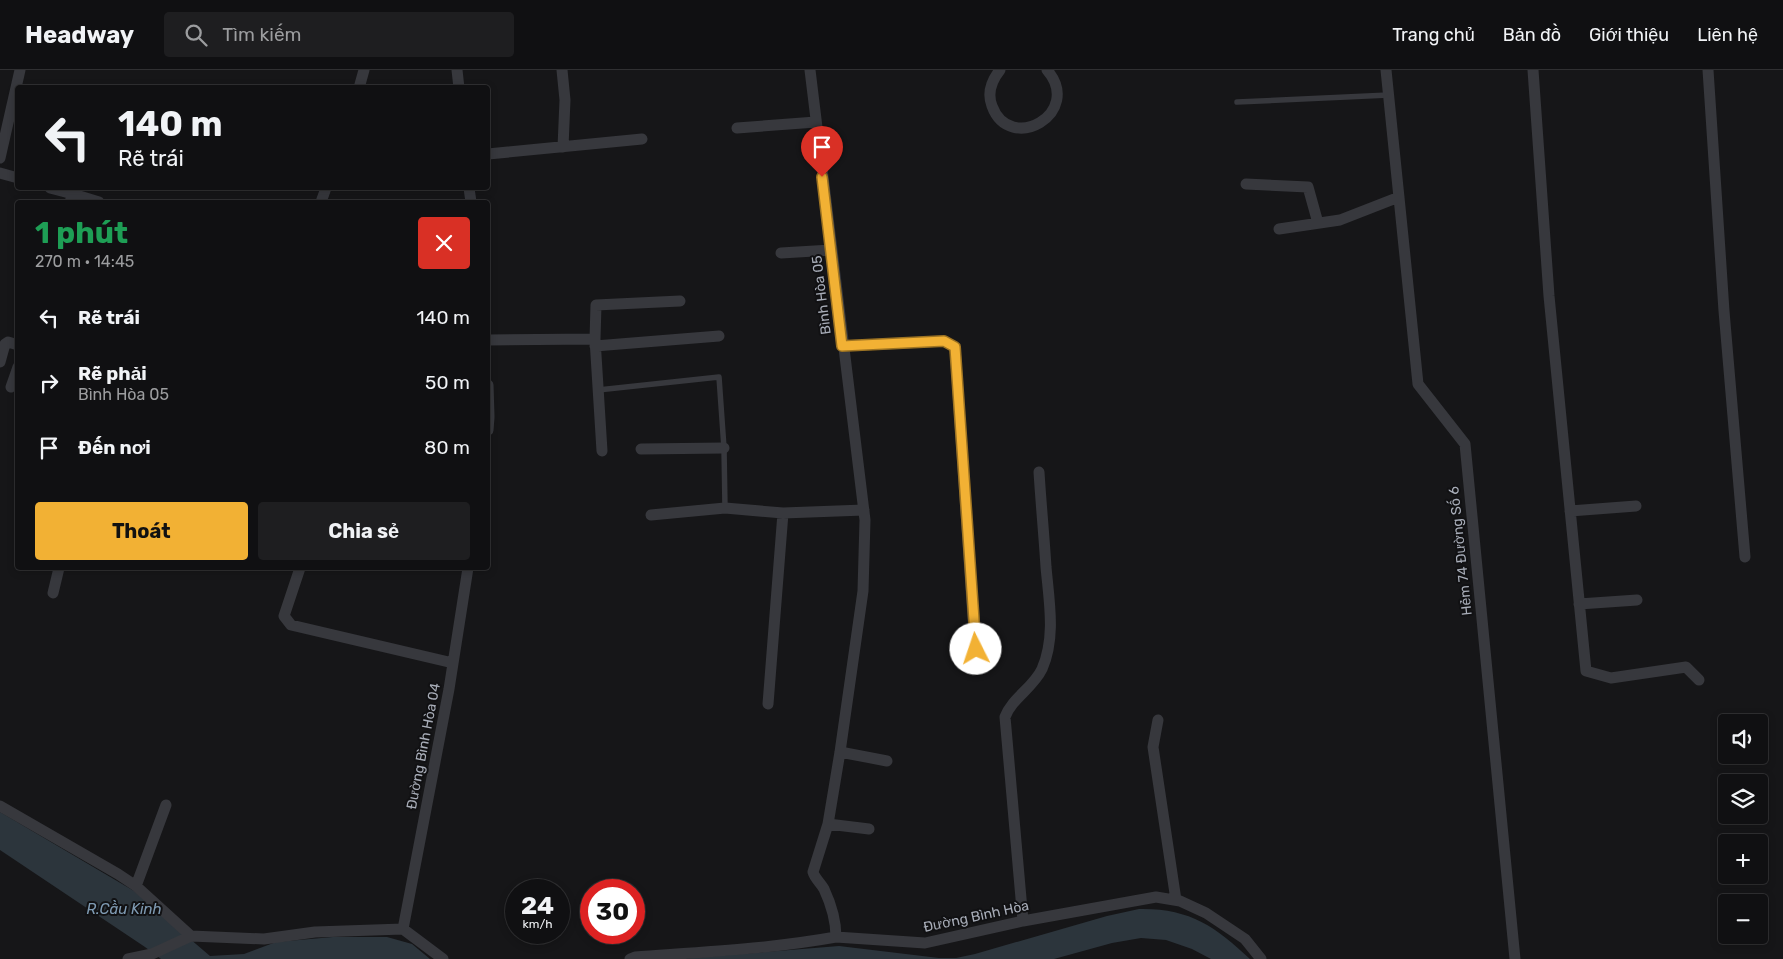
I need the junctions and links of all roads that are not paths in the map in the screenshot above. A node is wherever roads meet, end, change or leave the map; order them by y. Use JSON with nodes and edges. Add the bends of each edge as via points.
{"nodes":[{"id":1,"x":20,"y":70,"type":"edge"},
{"id":2,"x":364,"y":70,"type":"edge"},
{"id":3,"x":457,"y":70,"type":"edge"},
{"id":4,"x":562,"y":70,"type":"edge"},
{"id":5,"x":810,"y":70,"type":"edge"},
{"id":6,"x":1000,"y":70,"type":"edge"},
{"id":7,"x":1047,"y":70,"type":"edge"},
{"id":8,"x":1386,"y":70,"type":"edge"},
{"id":9,"x":1533,"y":70,"type":"edge"},
{"id":10,"x":1708,"y":70,"type":"edge"},
{"id":11,"x":17,"y":85,"type":"edge"},
{"id":12,"x":360,"y":85,"type":"edge"},
{"id":13,"x":459,"y":85,"type":"edge"},
{"id":14,"x":15,"y":92,"type":"edge"},
{"id":15,"x":1389,"y":95,"type":"junction"},
{"id":16,"x":1237,"y":102,"type":"dead end"},
{"id":17,"x":816,"y":122,"type":"junction"},
{"id":18,"x":737,"y":128,"type":"dead end"},
{"id":19,"x":642,"y":139,"type":"dead end"},
{"id":20,"x":563,"y":147,"type":"junction"},
{"id":21,"x":490,"y":154,"type":"edge"},
{"id":22,"x":0,"y":158,"type":"edge"},
{"id":23,"x":0,"y":173,"type":"edge"},
{"id":24,"x":15,"y":177,"type":"edge"},
{"id":25,"x":1246,"y":184,"type":"dead end"},
{"id":26,"x":54,"y":190,"type":"edge"},
{"id":27,"x":1399,"y":197,"type":"junction"},
{"id":28,"x":72,"y":198,"type":"edge"},
{"id":29,"x":86,"y":200,"type":"edge"},
{"id":30,"x":1318,"y":223,"type":"junction"},
{"id":31,"x":1279,"y":229,"type":"dead end"},
{"id":32,"x":831,"y":250,"type":"junction"},
{"id":33,"x":780,"y":253,"type":"dead end"},
{"id":34,"x":680,"y":301,"type":"dead end"},
{"id":35,"x":719,"y":336,"type":"dead end"},
{"id":36,"x":490,"y":340,"type":"edge"},
{"id":37,"x":595,"y":343,"type":"junction"},
{"id":38,"x":15,"y":344,"type":"edge"},
{"id":39,"x":842,"y":346,"type":"junction"},
{"id":40,"x":0,"y":362,"type":"edge"},
{"id":41,"x":15,"y":376,"type":"edge"},
{"id":42,"x":11,"y":388,"type":"dead end"},
{"id":43,"x":598,"y":390,"type":"junction"},
{"id":44,"x":724,"y":448,"type":"junction"},
{"id":45,"x":640,"y":449,"type":"dead end"},
{"id":46,"x":602,"y":451,"type":"dead end"},
{"id":47,"x":1039,"y":472,"type":"dead end"},
{"id":48,"x":1636,"y":506,"type":"dead end"},
{"id":49,"x":725,"y":508,"type":"junction"},
{"id":50,"x":864,"y":510,"type":"junction"},
{"id":51,"x":1570,"y":511,"type":"junction"},
{"id":52,"x":783,"y":513,"type":"junction"},
{"id":53,"x":651,"y":515,"type":"dead end"},
{"id":54,"x":1745,"y":557,"type":"dead end"},
{"id":55,"x":58,"y":570,"type":"edge"},
{"id":56,"x":299,"y":570,"type":"edge"},
{"id":57,"x":468,"y":570,"type":"edge"},
{"id":58,"x":52,"y":593,"type":"dead end"},
{"id":59,"x":1637,"y":600,"type":"dead end"},
{"id":60,"x":1579,"y":604,"type":"junction"},
{"id":61,"x":976,"y":649,"type":"dead end"},
{"id":62,"x":453,"y":663,"type":"junction"},
{"id":63,"x":1699,"y":680,"type":"dead end"},
{"id":64,"x":768,"y":704,"type":"dead end"},
{"id":65,"x":1158,"y":720,"type":"dead end"},
{"id":66,"x":840,"y":752,"type":"junction"},
{"id":67,"x":887,"y":761,"type":"dead end"},
{"id":68,"x":166,"y":805,"type":"dead end"},
{"id":69,"x":0,"y":806,"type":"edge"},
{"id":70,"x":828,"y":824,"type":"junction"},
{"id":71,"x":870,"y":829,"type":"dead end"},
{"id":72,"x":136,"y":886,"type":"junction"},
{"id":73,"x":1176,"y":900,"type":"junction"},
{"id":74,"x":1023,"y":921,"type":"junction"},
{"id":75,"x":403,"y":929,"type":"junction"},
{"id":76,"x":192,"y":936,"type":"junction"},
{"id":77,"x":836,"y":937,"type":"junction"},
{"id":78,"x":128,"y":959,"type":"edge"},
{"id":79,"x":443,"y":959,"type":"edge"},
{"id":80,"x":630,"y":959,"type":"edge"},
{"id":81,"x":1261,"y":959,"type":"edge"},
{"id":82,"x":1514,"y":959,"type":"edge"}],
"edges":[{"from":1,"to":11,"type":"street"},
{"from":2,"to":12,"type":"street"},
{"from":3,"to":13,"type":"street"},
{"from":4,"to":20,"type":"street","via":[[565,100]]},
{"from":5,"to":17,"type":"street","name":"Bình Hòa 05"},
{"from":6,"to":7,"type":"street","via":[[991,85],[991,104],[1001,120],[1019,128],[1028,128],[1046,120],[1056,104],[1056,84]]},
{"from":8,"to":15,"type":"street","name":"Hẻm 74 Đường Số 6"},
{"from":9,"to":51,"type":"street","via":[[1549,296]]},
{"from":10,"to":54,"type":"street"},
{"from":14,"to":22,"type":"street"},
{"from":15,"to":16,"type":"lane"},
{"from":15,"to":27,"type":"street","name":"Hẻm 74 Đường Số 6"},
{"from":17,"to":18,"type":"street"},
{"from":17,"to":32,"type":"street","name":"Bình Hòa 05"},
{"from":19,"to":20,"type":"street"},
{"from":20,"to":21,"type":"street"},
{"from":23,"to":24,"type":"street"},
{"from":25,"to":30,"type":"street","via":[[1308,187]]},
{"from":26,"to":28,"type":"street"},
{"from":27,"to":30,"type":"street","via":[[1340,220]]},
{"from":27,"to":82,"type":"street","name":"Hẻm 74 Đường Số 6","via":[[1418,384],[1465,444]]},
{"from":28,"to":29,"type":"street"},
{"from":30,"to":31,"type":"street"},
{"from":32,"to":33,"type":"street"},
{"from":32,"to":39,"type":"street","name":"Bình Hòa 05"},
{"from":34,"to":37,"type":"street","via":[[596,305]]},
{"from":35,"to":37,"type":"street"},
{"from":36,"to":37,"type":"street"},
{"from":37,"to":43,"type":"street"},
{"from":38,"to":40,"type":"street","via":[[5,344]]},
{"from":39,"to":50,"type":"street","name":"Bình Hòa 05"},
{"from":39,"to":61,"type":"street","via":[[944,341],[955,347]]},
{"from":41,"to":42,"type":"street"},
{"from":43,"to":44,"type":"lane","via":[[719,377]]},
{"from":43,"to":46,"type":"street"},
{"from":44,"to":45,"type":"street"},
{"from":44,"to":49,"type":"lane"},
{"from":47,"to":74,"type":"street","via":[[1051,630],[1042,669],[1031,686],[1010,706],[1005,717]]},
{"from":48,"to":51,"type":"street"},
{"from":49,"to":52,"type":"street"},
{"from":49,"to":53,"type":"street"},
{"from":50,"to":52,"type":"street"},
{"from":50,"to":66,"type":"street","name":"Bình Hòa 05","via":[[863,591]]},
{"from":51,"to":60,"type":"street"},
{"from":52,"to":64,"type":"street"},
{"from":55,"to":58,"type":"street"},
{"from":56,"to":62,"type":"street","via":[[284,616],[291,625]]},
{"from":57,"to":62,"type":"street","name":"Đường Bình Hòa 04"},
{"from":59,"to":60,"type":"street"},
{"from":60,"to":63,"type":"street","via":[[1586,671],[1610,678],[1686,667]]},
{"from":62,"to":75,"type":"street","name":"Đường Bình Hòa 04"},
{"from":65,"to":73,"type":"street","via":[[1153,747]]},
{"from":66,"to":67,"type":"street"},
{"from":66,"to":70,"type":"street"},
{"from":68,"to":72,"type":"street"},
{"from":69,"to":72,"type":"street"},
{"from":70,"to":71,"type":"street"},
{"from":70,"to":77,"type":"street","via":[[813,872],[827,896],[836,923]]},
{"from":72,"to":76,"type":"street"},
{"from":73,"to":74,"type":"street","name":"Đường Bình Hòa","via":[[1156,896]]},
{"from":73,"to":81,"type":"street","name":"Đường Bình Hòa","via":[[1206,913],[1245,939]]},
{"from":74,"to":77,"type":"street","name":"Đường Bình Hòa","via":[[925,943]]},
{"from":75,"to":76,"type":"street","via":[[315,932],[264,939]]},
{"from":75,"to":79,"type":"street"},
{"from":76,"to":78,"type":"street","via":[[152,954]]},
{"from":77,"to":80,"type":"street","name":"Đường Bình Hòa","via":[[793,945]]}]}
